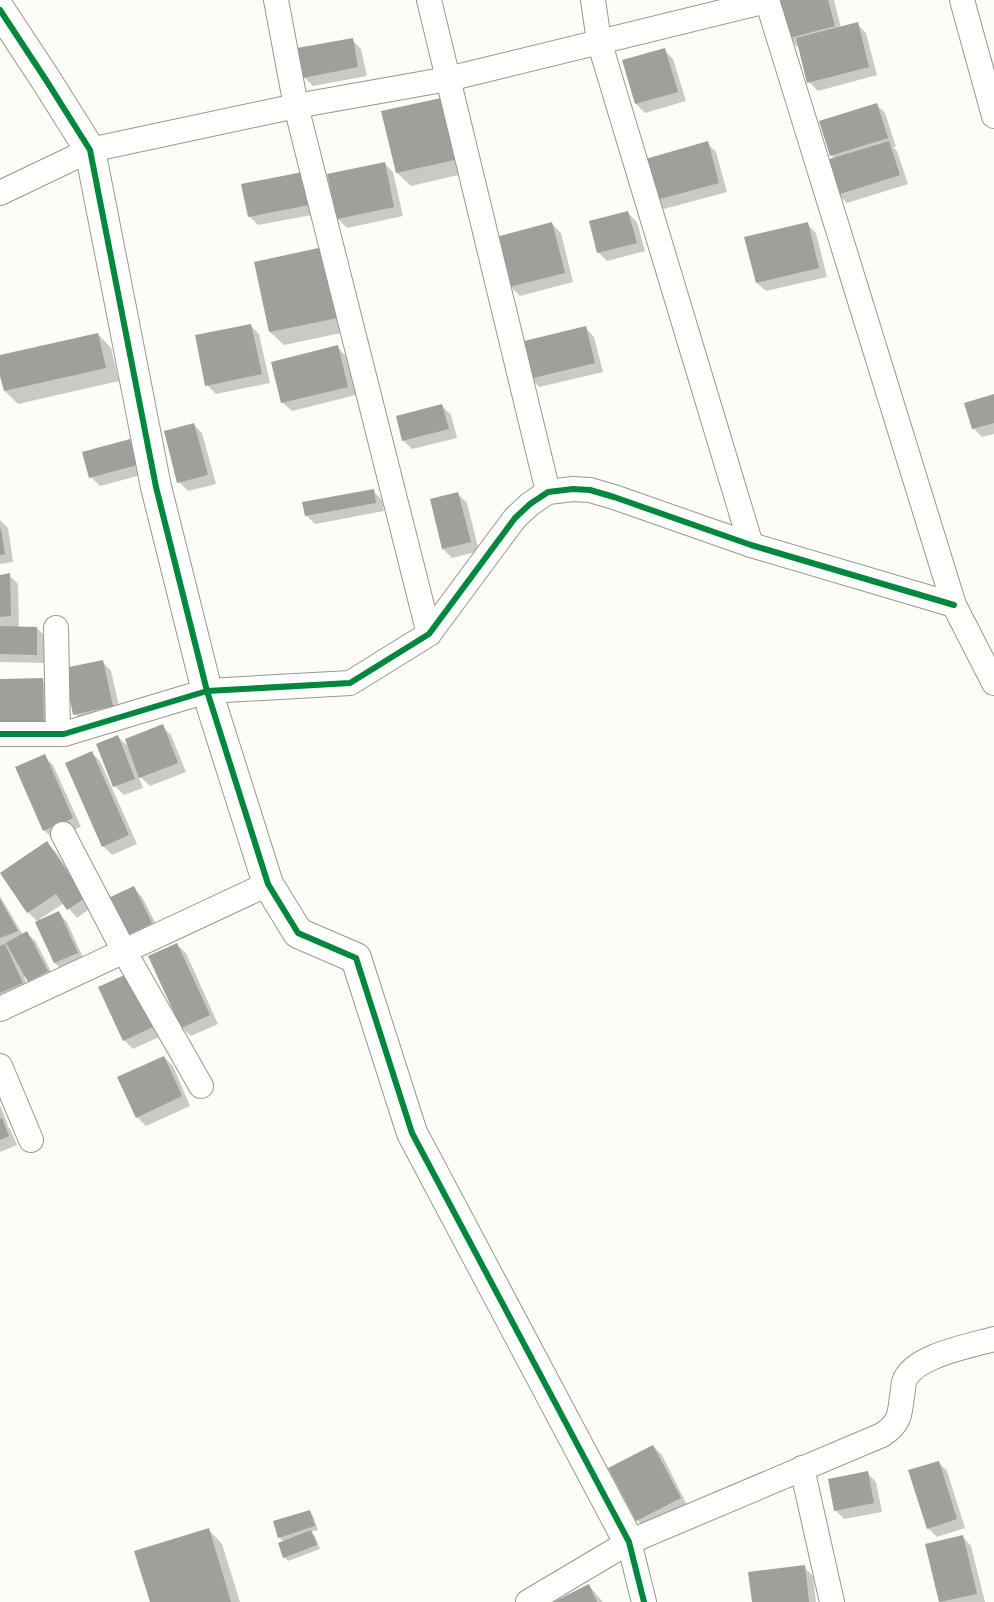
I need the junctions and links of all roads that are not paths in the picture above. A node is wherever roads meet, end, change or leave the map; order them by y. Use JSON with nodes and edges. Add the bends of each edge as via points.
{"nodes":[{"id":1,"x":276,"y":0,"type":"edge"},
{"id":2,"x":429,"y":0,"type":"edge"},
{"id":3,"x":593,"y":0,"type":"edge"},
{"id":4,"x":962,"y":0,"type":"edge"},
{"id":5,"x":767,"y":1,"type":"edge"},
{"id":6,"x":0,"y":10,"type":"edge"},
{"id":7,"x":599,"y":41,"type":"junction"},
{"id":8,"x":448,"y":79,"type":"junction"},
{"id":9,"x":296,"y":106,"type":"junction"},
{"id":10,"x":994,"y":116,"type":"edge"},
{"id":11,"x":90,"y":150,"type":"junction"},
{"id":12,"x":0,"y":193,"type":"edge"},
{"id":13,"x":548,"y":492,"type":"junction"},
{"id":14,"x":751,"y":544,"type":"junction"},
{"id":15,"x":954,"y":605,"type":"junction"},
{"id":16,"x":56,"y":628,"type":"dead end"},
{"id":17,"x":429,"y":634,"type":"junction"},
{"id":18,"x":994,"y":683,"type":"edge"},
{"id":19,"x":207,"y":691,"type":"junction"},
{"id":20,"x":58,"y":733,"type":"junction"},
{"id":21,"x":0,"y":734,"type":"edge"},
{"id":22,"x":63,"y":834,"type":"dead end"},
{"id":23,"x":268,"y":884,"type":"junction"},
{"id":24,"x":124,"y":951,"type":"junction"},
{"id":25,"x":0,"y":1009,"type":"edge"},
{"id":26,"x":0,"y":1066,"type":"edge"},
{"id":27,"x":201,"y":1086,"type":"dead end"},
{"id":28,"x":31,"y":1140,"type":"dead end"},
{"id":29,"x":994,"y":1339,"type":"edge"},
{"id":30,"x":801,"y":1468,"type":"junction"},
{"id":31,"x":629,"y":1542,"type":"junction"},
{"id":32,"x":528,"y":1602,"type":"edge"},
{"id":33,"x":644,"y":1602,"type":"edge"},
{"id":34,"x":832,"y":1602,"type":"edge"}],
"edges":[{"from":1,"to":9,"type":"street"},
{"from":2,"to":8,"type":"street"},
{"from":3,"to":7,"type":"street"},
{"from":4,"to":10,"type":"street"},
{"from":5,"to":7,"type":"street"},
{"from":5,"to":15,"type":"street"},
{"from":6,"to":11,"type":"street"},
{"from":7,"to":8,"type":"street"},
{"from":7,"to":14,"type":"street"},
{"from":8,"to":9,"type":"street"},
{"from":8,"to":13,"type":"street"},
{"from":9,"to":11,"type":"street"},
{"from":9,"to":17,"type":"street"},
{"from":11,"to":12,"type":"street"},
{"from":11,"to":19,"type":"street","via":[[156,487]]},
{"from":13,"to":14,"type":"street","via":[[590,490]]},
{"from":13,"to":17,"type":"street","via":[[515,518]]},
{"from":14,"to":15,"type":"street"},
{"from":15,"to":18,"type":"street"},
{"from":16,"to":20,"type":"street"},
{"from":17,"to":19,"type":"street","via":[[350,683]]},
{"from":19,"to":20,"type":"street"},
{"from":19,"to":23,"type":"street"},
{"from":20,"to":21,"type":"street"},
{"from":22,"to":24,"type":"street"},
{"from":23,"to":24,"type":"street"},
{"from":23,"to":31,"type":"street","via":[[298,933],[356,958],[412,1133]]},
{"from":24,"to":25,"type":"street"},
{"from":24,"to":27,"type":"street"},
{"from":26,"to":28,"type":"street"},
{"from":29,"to":30,"type":"street","via":[[934,1356],[916,1367],[904,1381],[901,1411],[893,1428]]},
{"from":30,"to":31,"type":"street"},
{"from":30,"to":34,"type":"street"},
{"from":31,"to":32,"type":"street"},
{"from":31,"to":33,"type":"street"}]}
